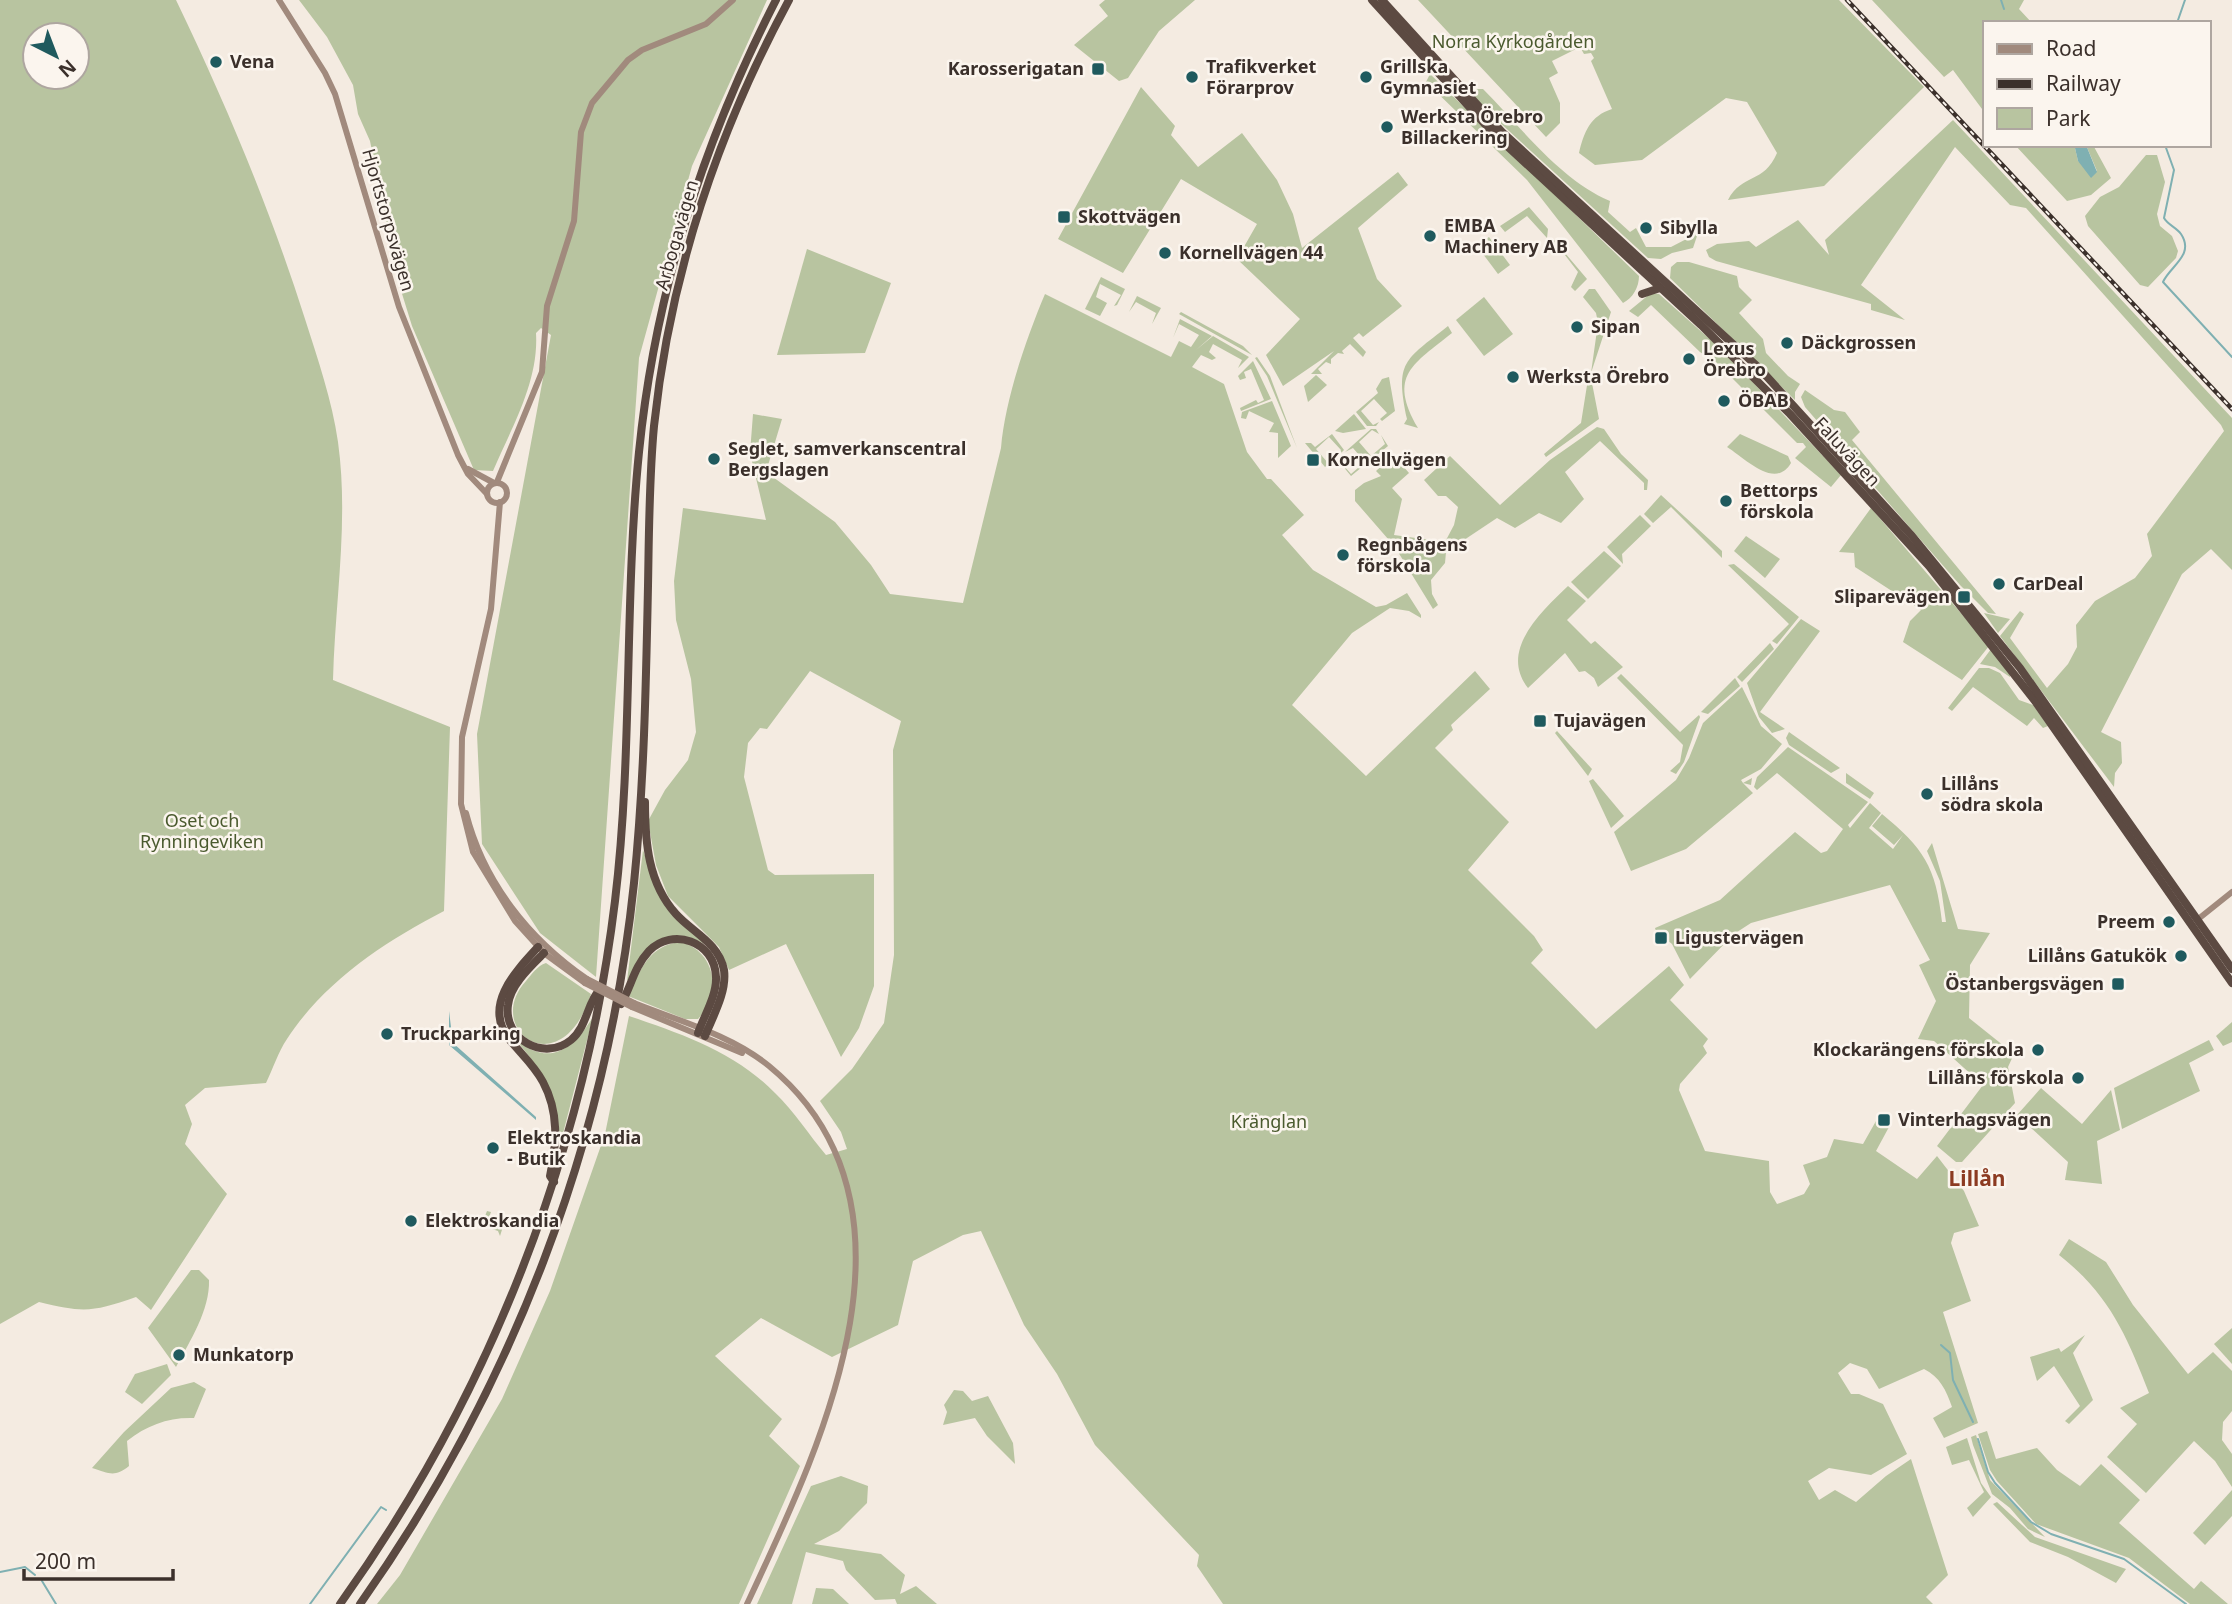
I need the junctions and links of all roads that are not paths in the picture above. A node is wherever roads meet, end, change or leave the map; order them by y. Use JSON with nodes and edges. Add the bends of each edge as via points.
{"nodes":[{"id":1,"x":279,"y":0,"type":"edge"},
{"id":2,"x":733,"y":0,"type":"edge"},
{"id":3,"x":776,"y":0,"type":"edge"},
{"id":4,"x":789,"y":0,"type":"edge"},
{"id":5,"x":1372,"y":0,"type":"edge"},
{"id":6,"x":1382,"y":0,"type":"edge"},
{"id":7,"x":1656,"y":278,"type":"junction"},
{"id":8,"x":1642,"y":294,"type":"dead end"},
{"id":9,"x":509,"y":452,"type":"junction"},
{"id":10,"x":464,"y":467,"type":"junction"},
{"id":11,"x":495,"y":483,"type":"junction"},
{"id":12,"x":507,"y":489,"type":"junction"},
{"id":13,"x":489,"y":497,"type":"junction"},
{"id":14,"x":500,"y":502,"type":"junction"},
{"id":15,"x":499,"y":534,"type":"junction"},
{"id":16,"x":1991,"y":636,"type":"junction"},
{"id":17,"x":644,"y":712,"type":"junction"},
{"id":18,"x":2232,"y":892,"type":"edge"},
{"id":19,"x":2194,"y":922,"type":"junction"},
{"id":20,"x":543,"y":948,"type":"junction"},
{"id":21,"x":2215,"y":952,"type":"junction"},
{"id":22,"x":2232,"y":969,"type":"edge"},
{"id":23,"x":2232,"y":983,"type":"edge"},
{"id":24,"x":602,"y":987,"type":"junction"},
{"id":25,"x":615,"y":1012,"type":"junction"},
{"id":26,"x":703,"y":1032,"type":"junction"},
{"id":27,"x":554,"y":1182,"type":"junction"},
{"id":28,"x":340,"y":1604,"type":"edge"},
{"id":29,"x":360,"y":1604,"type":"edge"},
{"id":30,"x":747,"y":1604,"type":"edge"}],
"edges":[{"from":1,"to":10,"type":"street","name":"Hjortstorpsvägen","via":[[335,94],[399,307]]},
{"from":2,"to":9,"type":"street","via":[[706,24],[628,60],[592,103],[581,132],[573,221],[547,306],[542,372]]},
{"from":3,"to":24,"type":"highway","name":"Arbogavägen","via":[[723,112],[686,215],[657,331],[637,478],[622,823]]},
{"from":4,"to":17,"type":"highway","name":"Arbogavägen","via":[[731,120],[688,246],[664,353],[649,494]]},
{"from":5,"to":7,"type":"highway","name":"Faluvägen","via":[[1493,133]]},
{"from":6,"to":7,"type":"highway","name":"Faluvägen","via":[[1502,132]]},
{"from":7,"to":8,"type":"highway"},
{"from":7,"to":16,"type":"highway","name":"Faluvägen","via":[[1790,414]]},
{"from":7,"to":16,"type":"highway","name":"Faluvägen","via":[[1783,394],[1912,536]]},
{"from":9,"to":11,"type":"street"},
{"from":9,"to":12,"type":"street"},
{"from":10,"to":11,"type":"street"},
{"from":10,"to":13,"type":"street"},
{"from":11,"to":12,"type":"street"},
{"from":11,"to":13,"type":"street"},
{"from":12,"to":14,"type":"street"},
{"from":13,"to":14,"type":"street"},
{"from":13,"to":15,"type":"street"},
{"from":14,"to":15,"type":"street"},
{"from":15,"to":20,"type":"street","via":[[491,609],[462,737],[461,794],[466,830],[483,872],[515,921]]},
{"from":16,"to":19,"type":"highway","name":"Faluvägen"},
{"from":17,"to":25,"type":"highway","via":[[637,854]]},
{"from":17,"to":26,"type":"highway","via":[[645,824],[652,869],[667,903],[711,944],[724,970],[722,991]]},
{"from":18,"to":19,"type":"street"},
{"from":19,"to":21,"type":"highway","name":"Faluvägen"},
{"from":20,"to":24,"type":"highway","via":[[513,990],[508,1005],[512,1027],[527,1044],[550,1049],[571,1040]]},
{"from":20,"to":26,"type":"street","bridge":true,"via":[[586,981]]},
{"from":20,"to":27,"type":"highway","via":[[506,986],[499,1014],[506,1034],[535,1068],[551,1102],[556,1132],[550,1175]]},
{"from":21,"to":22,"type":"highway","name":"Faluvägen"},
{"from":21,"to":23,"type":"highway","name":"Faluvägen"},
{"from":24,"to":27,"type":"highway","name":"Arbogavägen","via":[[581,1087]]},
{"from":25,"to":26,"type":"highway","via":[[648,952],[660,942],[683,939],[704,949],[715,969],[716,984]]},
{"from":25,"to":29,"type":"highway","via":[[579,1158],[521,1319],[448,1467]]},
{"from":26,"to":30,"type":"street","via":[[757,1058],[812,1112],[839,1160],[855,1227],[854,1285],[837,1381],[816,1452]]},
{"from":27,"to":28,"type":"highway","name":"Arbogavägen","via":[[512,1298],[462,1406],[403,1510]]}]}
